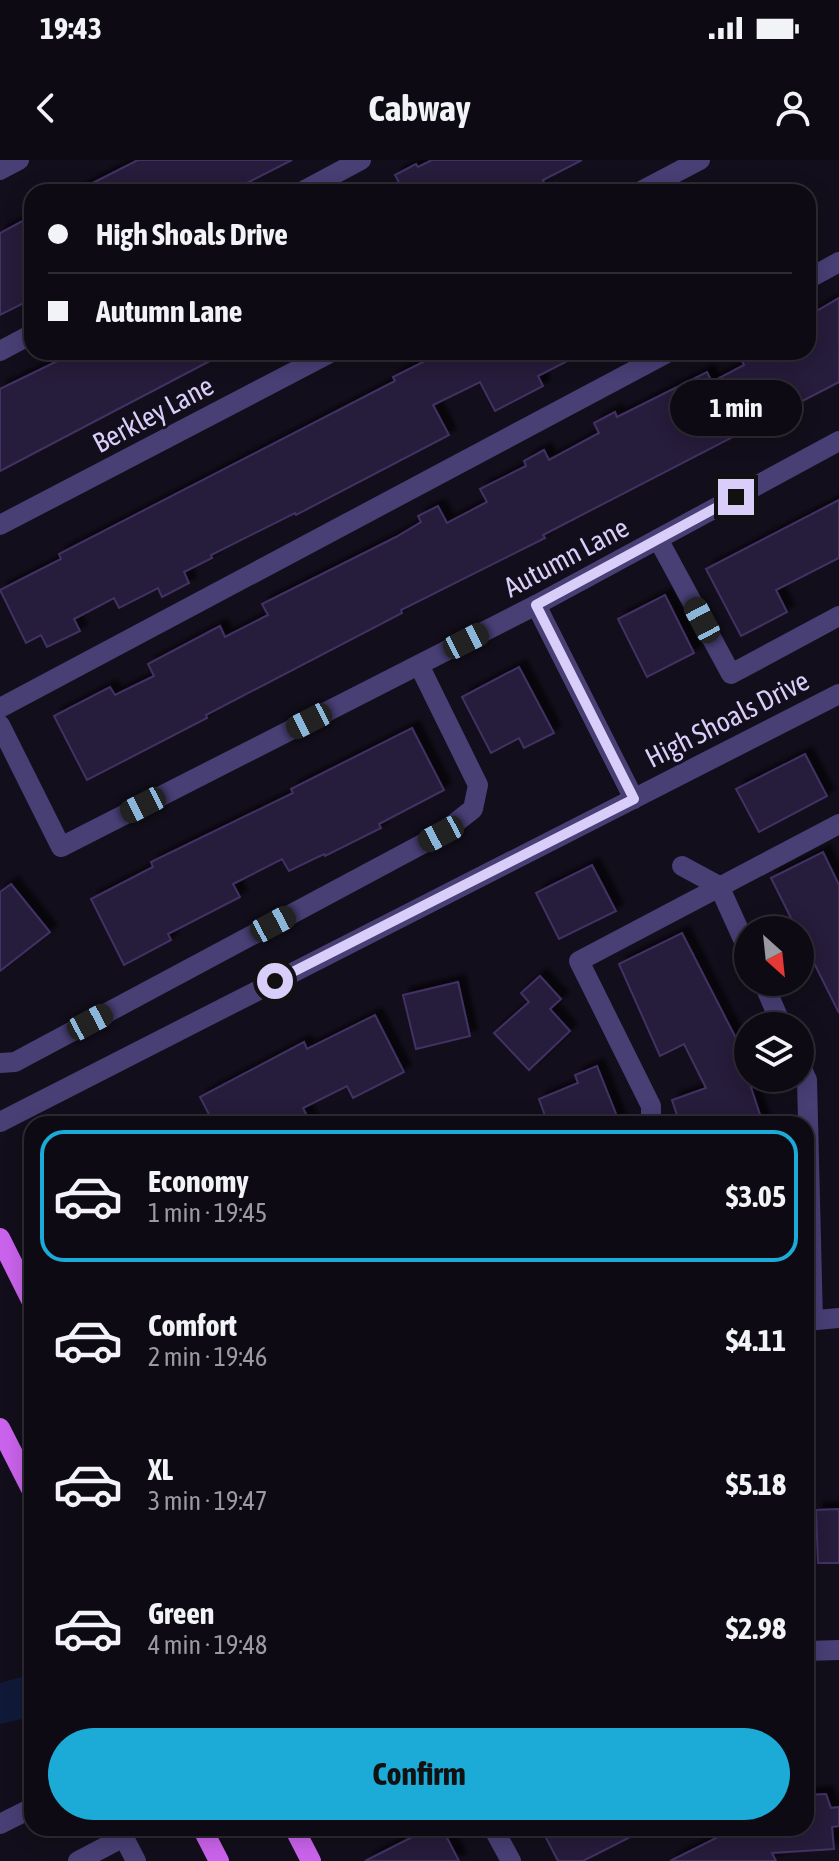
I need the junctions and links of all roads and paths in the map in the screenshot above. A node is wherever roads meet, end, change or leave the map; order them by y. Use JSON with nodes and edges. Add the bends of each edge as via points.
{"nodes":[{"id":1,"x":19,"y":160,"type":"edge"},
{"id":2,"x":361,"y":160,"type":"edge"},
{"id":3,"x":700,"y":160,"type":"edge"},
{"id":4,"x":0,"y":170,"type":"edge"},
{"id":5,"x":316,"y":184,"type":"edge"},
{"id":6,"x":654,"y":184,"type":"edge"},
{"id":7,"x":839,"y":262,"type":"edge"},
{"id":8,"x":816,"y":275,"type":"edge"},
{"id":9,"x":24,"y":338,"type":"edge"},
{"id":10,"x":0,"y":351,"type":"edge"},
{"id":11,"x":317,"y":360,"type":"edge"},
{"id":12,"x":654,"y":360,"type":"edge"},
{"id":13,"x":839,"y":441,"type":"edge"},
{"id":14,"x":0,"y":525,"type":"edge"},
{"id":15,"x":658,"y":539,"type":"junction"},
{"id":16,"x":536,"y":605,"type":"junction"},
{"id":17,"x":839,"y":616,"type":"edge"},
{"id":18,"x":419,"y":665,"type":"junction"},
{"id":19,"x":839,"y":694,"type":"edge"},
{"id":20,"x":0,"y":708,"type":"edge"},
{"id":21,"x":0,"y":725,"type":"edge"},
{"id":22,"x":634,"y":799,"type":"junction"},
{"id":23,"x":839,"y":824,"type":"edge"},
{"id":24,"x":682,"y":866,"type":"dead end"},
{"id":25,"x":719,"y":886,"type":"junction"},
{"id":26,"x":734,"y":919,"type":"edge"},
{"id":27,"x":0,"y":1063,"type":"edge"},
{"id":28,"x":807,"y":1092,"type":"edge"},
{"id":29,"x":651,"y":1116,"type":"edge"},
{"id":30,"x":807,"y":1116,"type":"edge"},
{"id":31,"x":0,"y":1122,"type":"edge"},
{"id":32,"x":0,"y":1238,"type":"edge"},
{"id":33,"x":24,"y":1286,"type":"edge"},
{"id":34,"x":839,"y":1318,"type":"edge"},
{"id":35,"x":814,"y":1320,"type":"edge"},
{"id":36,"x":0,"y":1428,"type":"edge"},
{"id":37,"x":24,"y":1475,"type":"edge"},
{"id":38,"x":839,"y":1650,"type":"edge"},
{"id":39,"x":814,"y":1651,"type":"edge"},
{"id":40,"x":24,"y":1812,"type":"edge"},
{"id":41,"x":0,"y":1824,"type":"edge"},
{"id":42,"x":117,"y":1836,"type":"edge"},
{"id":43,"x":124,"y":1836,"type":"edge"},
{"id":44,"x":206,"y":1836,"type":"edge"},
{"id":45,"x":298,"y":1836,"type":"edge"},
{"id":46,"x":497,"y":1836,"type":"edge"},
{"id":47,"x":78,"y":1861,"type":"edge"},
{"id":48,"x":136,"y":1861,"type":"edge"},
{"id":49,"x":219,"y":1861,"type":"edge"},
{"id":50,"x":311,"y":1861,"type":"edge"},
{"id":51,"x":511,"y":1861,"type":"edge"}],
"edges":[{"from":1,"to":4,"type":"street"},
{"from":2,"to":5,"type":"street"},
{"from":3,"to":6,"type":"street"},
{"from":7,"to":8,"type":"street"},
{"from":9,"to":10,"type":"street"},
{"from":11,"to":14,"type":"street","name":"Berkley Lane"},
{"from":12,"to":20,"type":"street"},
{"from":13,"to":15,"type":"street","name":"Autumn Lane"},
{"from":15,"to":16,"type":"street","name":"Autumn Lane"},
{"from":15,"to":17,"type":"street","via":[[731,674]]},
{"from":16,"to":18,"type":"street","name":"Autumn Lane"},
{"from":16,"to":22,"type":"street"},
{"from":18,"to":21,"type":"street","name":"Autumn Lane","via":[[61,847]]},
{"from":18,"to":27,"type":"street","via":[[478,785],[473,809],[441,834],[15,1062]]},
{"from":19,"to":22,"type":"street","name":"High Shoals Drive"},
{"from":22,"to":31,"type":"street","name":"High Shoals Drive"},
{"from":23,"to":25,"type":"street"},
{"from":24,"to":25,"type":"street"},
{"from":25,"to":26,"type":"street"},
{"from":25,"to":29,"type":"street","via":[[579,961],[651,1106]]},
{"from":28,"to":30,"type":"street"},
{"from":32,"to":33,"type":"main road"},
{"from":34,"to":35,"type":"street"},
{"from":36,"to":37,"type":"main road"},
{"from":38,"to":39,"type":"street"},
{"from":40,"to":41,"type":"street"},
{"from":42,"to":47,"type":"street"},
{"from":43,"to":48,"type":"street"},
{"from":44,"to":49,"type":"main road"},
{"from":45,"to":50,"type":"main road"},
{"from":46,"to":51,"type":"street"}]}
